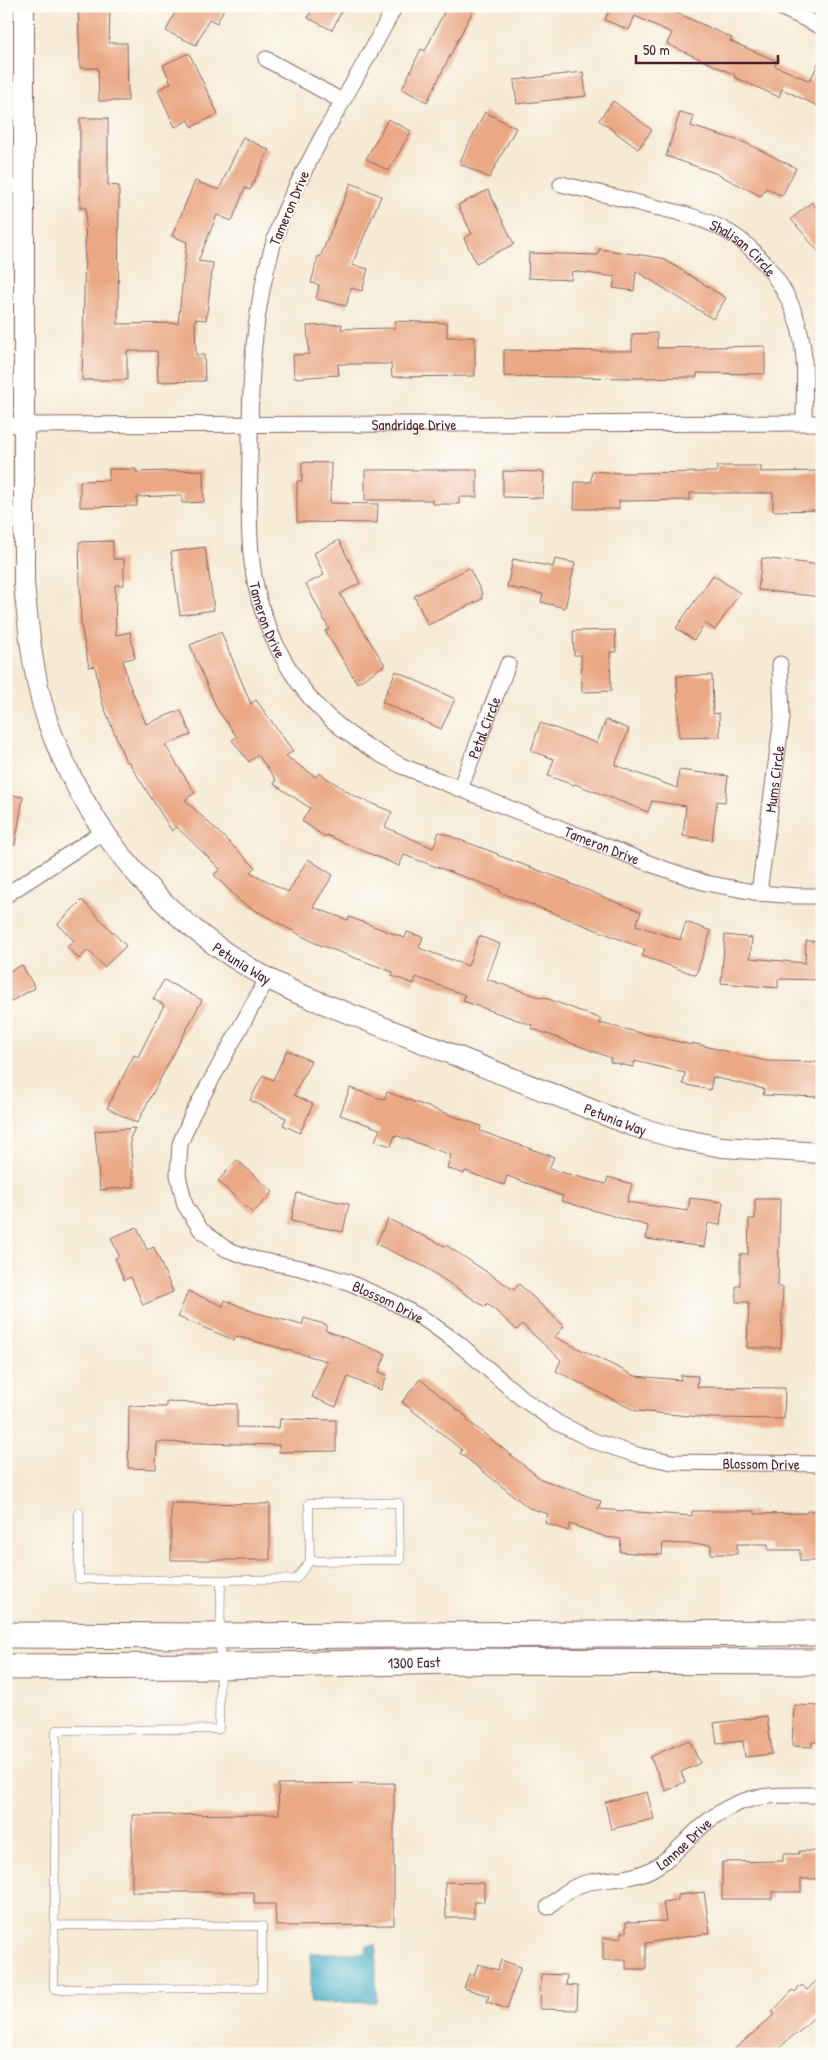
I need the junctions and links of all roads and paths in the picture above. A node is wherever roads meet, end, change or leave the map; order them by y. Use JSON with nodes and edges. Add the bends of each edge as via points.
{"nodes":[{"id":1,"x":24,"y":6,"type":"edge"},
{"id":2,"x":395,"y":6,"type":"edge"},
{"id":3,"x":778,"y":6,"type":"edge"},
{"id":4,"x":822,"y":28,"type":"edge"},
{"id":5,"x":266,"y":59,"type":"dead end"},
{"id":6,"x":342,"y":101,"type":"junction"},
{"id":7,"x":561,"y":184,"type":"dead end"},
{"id":8,"x":804,"y":423,"type":"junction"},
{"id":9,"x":822,"y":423,"type":"edge"},
{"id":10,"x":250,"y":424,"type":"junction"},
{"id":11,"x":15,"y":425,"type":"edge"},
{"id":12,"x":508,"y":664,"type":"dead end"},
{"id":13,"x":780,"y":664,"type":"dead end"},
{"id":14,"x":460,"y":789,"type":"junction"},
{"id":15,"x":103,"y":832,"type":"junction"},
{"id":16,"x":759,"y":893,"type":"junction"},
{"id":17,"x":6,"y":895,"type":"edge"},
{"id":18,"x":822,"y":896,"type":"edge"},
{"id":19,"x":267,"y":979,"type":"junction"},
{"id":20,"x":822,"y":1153,"type":"edge"},
{"id":21,"x":822,"y":1464,"type":"edge"},
{"id":22,"x":79,"y":1512,"type":"dead end"},
{"id":23,"x":310,"y":1561,"type":"junction"},
{"id":24,"x":221,"y":1580,"type":"junction"},
{"id":25,"x":822,"y":1633,"type":"edge"},
{"id":26,"x":6,"y":1635,"type":"edge"},
{"id":27,"x":220,"y":1636,"type":"junction"},
{"id":28,"x":822,"y":1662,"type":"edge"},
{"id":29,"x":219,"y":1666,"type":"junction"},
{"id":30,"x":6,"y":1667,"type":"edge"},
{"id":31,"x":822,"y":1795,"type":"edge"},
{"id":32,"x":548,"y":1907,"type":"dead end"},
{"id":33,"x":55,"y":1925,"type":"junction"}],
"edges":[{"from":1,"to":11,"type":"street","name":"Petunia Way"},
{"from":2,"to":6,"type":"street","name":"Tameron Drive"},
{"from":3,"to":4,"type":"street"},
{"from":5,"to":6,"type":"street"},
{"from":6,"to":10,"type":"street","name":"Tameron Drive","via":[[300,177],[280,224],[266,270],[251,358]]},
{"from":7,"to":8,"type":"street","name":"Shalisan Circle","via":[[683,214],[720,227],[750,249],[773,273],[790,300],[800,332],[804,365]]},
{"from":8,"to":9,"type":"street","name":"Sandridge Drive"},
{"from":8,"to":10,"type":"street","name":"Sandridge Drive"},
{"from":10,"to":11,"type":"street","name":"Sandridge Drive"},
{"from":10,"to":14,"type":"street","name":"Tameron Drive","via":[[249,522],[253,571],[265,617],[282,657],[305,691],[328,716],[362,744],[402,766]]},
{"from":11,"to":15,"type":"street","name":"Petunia Way","via":[[24,583],[38,686],[54,738]]},
{"from":12,"to":14,"type":"street","name":"Petal Circle"},
{"from":13,"to":16,"type":"street","name":"Mums Circle","via":[[782,718]]},
{"from":14,"to":16,"type":"street","name":"Tameron Drive","via":[[656,866],[706,883]]},
{"from":15,"to":17,"type":"street"},
{"from":15,"to":19,"type":"street","name":"Petunia Way","via":[[134,872],[197,933]]},
{"from":16,"to":18,"type":"street","name":"Tameron Drive"},
{"from":19,"to":20,"type":"street","name":"Petunia Way","via":[[633,1126],[722,1147]]},
{"from":19,"to":21,"type":"street","name":"Blossom Drive","via":[[192,1115],[180,1144],[178,1175],[183,1197],[201,1230],[226,1249],[348,1282],[391,1301],[458,1343],[524,1400],[558,1423],[594,1441],[672,1462]]},
{"from":22,"to":24,"type":"lane","via":[[79,1580]]},
{"from":23,"to":23,"type":"lane","via":[[400,1560],[399,1504],[309,1504]]},
{"from":23,"to":24,"type":"lane","via":[[296,1579]]},
{"from":24,"to":27,"type":"lane"},
{"from":25,"to":27,"type":"main road","name":"1300 East"},
{"from":26,"to":27,"type":"main road","name":"1300 East"},
{"from":27,"to":29,"type":"lane"},
{"from":28,"to":29,"type":"main road","name":"1300 East","via":[[453,1661]]},
{"from":29,"to":30,"type":"main road","name":"1300 East"},
{"from":29,"to":33,"type":"lane","via":[[219,1729],[56,1730]]},
{"from":31,"to":32,"type":"street","name":"Lannae Drive","via":[[750,1798],[724,1809],[652,1869],[632,1877],[588,1882],[566,1891]]},
{"from":33,"to":33,"type":"lane","via":[[54,1988],[262,1988],[262,1926]]}]}
